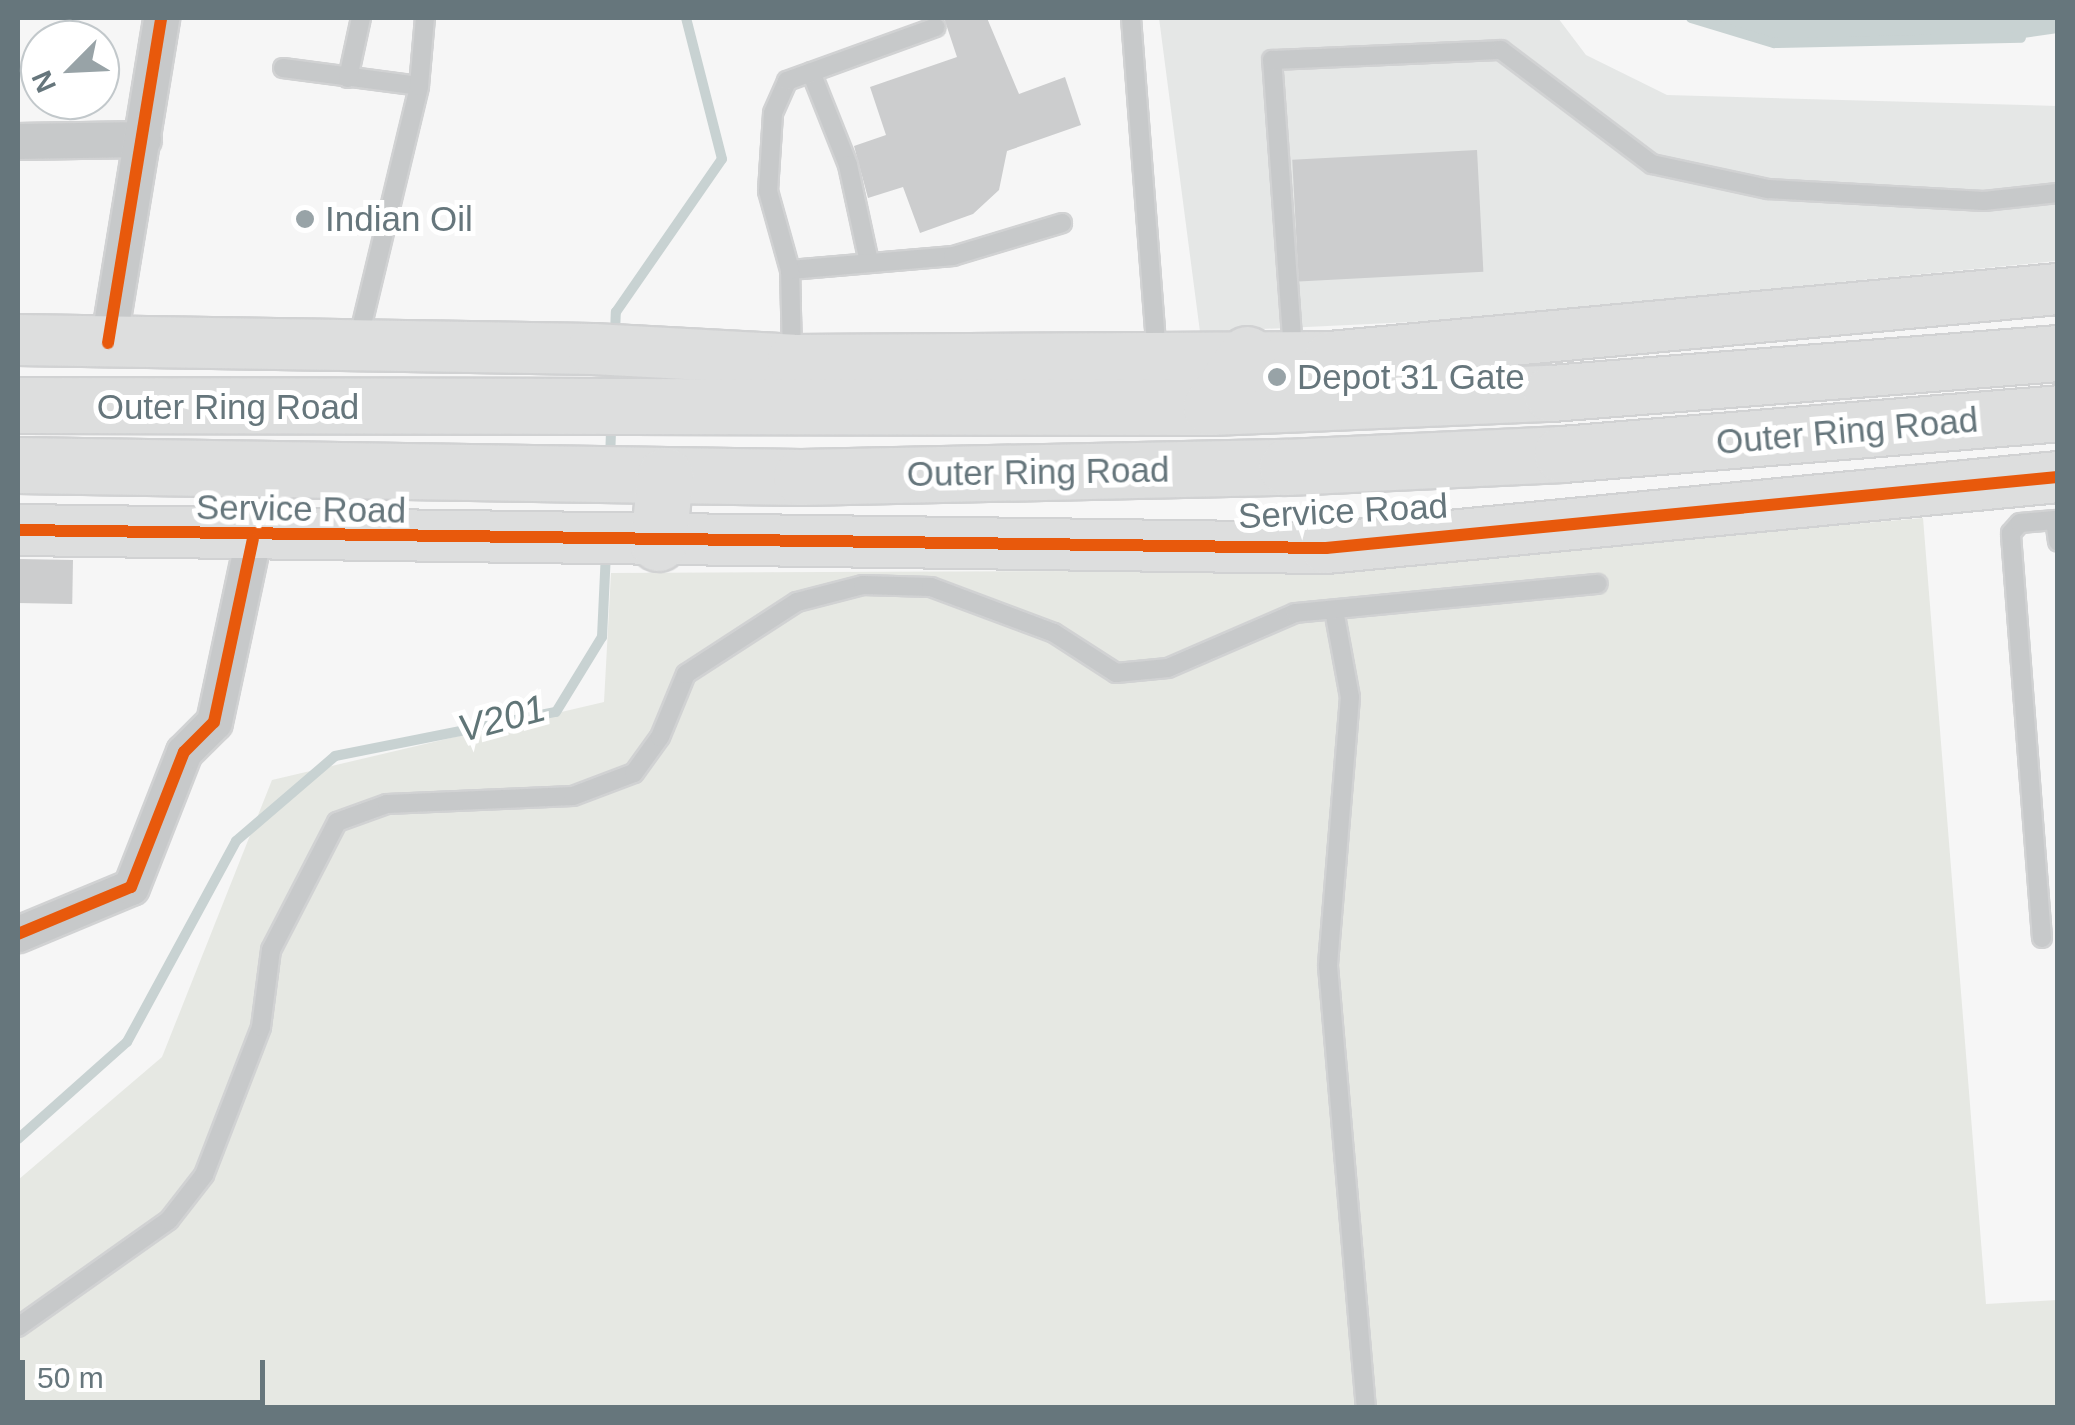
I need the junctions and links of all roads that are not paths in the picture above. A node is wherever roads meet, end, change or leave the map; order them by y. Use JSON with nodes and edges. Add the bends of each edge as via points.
{"nodes":[{"id":1,"x":161,"y":18,"type":"edge"},
{"id":2,"x":361,"y":18,"type":"edge"},
{"id":3,"x":424,"y":18,"type":"edge"},
{"id":4,"x":1131,"y":18,"type":"edge"},
{"id":5,"x":936,"y":27,"type":"dead end"},
{"id":6,"x":283,"y":68,"type":"dead end"},
{"id":7,"x":811,"y":72,"type":"junction"},
{"id":8,"x":348,"y":78,"type":"junction"},
{"id":9,"x":418,"y":86,"type":"junction"},
{"id":10,"x":144,"y":139,"type":"junction"},
{"id":11,"x":18,"y":141,"type":"edge"},
{"id":12,"x":2058,"y":193,"type":"edge"},
{"id":13,"x":1062,"y":223,"type":"dead end"},
{"id":14,"x":869,"y":262,"type":"junction"},
{"id":15,"x":790,"y":270,"type":"junction"},
{"id":16,"x":2058,"y":289,"type":"edge"},
{"id":17,"x":18,"y":340,"type":"edge"},
{"id":18,"x":108,"y":343,"type":"junction"},
{"id":19,"x":356,"y":346,"type":"junction"},
{"id":20,"x":2058,"y":353,"type":"edge"},
{"id":21,"x":1157,"y":354,"type":"junction"},
{"id":22,"x":1271,"y":355,"type":"junction"},
{"id":23,"x":793,"y":360,"type":"junction"},
{"id":24,"x":18,"y":406,"type":"edge"},
{"id":25,"x":1212,"y":407,"type":"junction"},
{"id":26,"x":2058,"y":413,"type":"edge"},
{"id":27,"x":18,"y":465,"type":"edge"},
{"id":28,"x":628,"y":475,"type":"junction"},
{"id":29,"x":2057,"y":506,"type":"edge"},
{"id":30,"x":18,"y":530,"type":"edge"},
{"id":31,"x":253,"y":539,"type":"junction"},
{"id":32,"x":624,"y":542,"type":"junction"},
{"id":33,"x":2058,"y":542,"type":"edge"},
{"id":34,"x":1598,"y":584,"type":"dead end"},
{"id":35,"x":1334,"y":610,"type":"junction"},
{"id":36,"x":18,"y":934,"type":"edge"},
{"id":37,"x":2042,"y":938,"type":"dead end"},
{"id":38,"x":18,"y":1327,"type":"edge"},
{"id":39,"x":1366,"y":1408,"type":"edge"}],
"edges":[{"from":1,"to":10,"type":"street"},
{"from":2,"to":8,"type":"lane"},
{"from":3,"to":9,"type":"lane"},
{"from":4,"to":21,"type":"lane"},
{"from":5,"to":7,"type":"lane"},
{"from":6,"to":8,"type":"lane"},
{"from":7,"to":14,"type":"lane","via":[[848,165]]},
{"from":7,"to":15,"type":"lane","via":[[786,81],[773,113],[768,191]]},
{"from":8,"to":9,"type":"lane"},
{"from":9,"to":19,"type":"lane"},
{"from":10,"to":11,"type":"street"},
{"from":10,"to":18,"type":"street"},
{"from":12,"to":22,"type":"lane","via":[[1984,201],[1768,189],[1652,164],[1501,50],[1272,60]]},
{"from":13,"to":14,"type":"lane","via":[[953,256]]},
{"from":14,"to":15,"type":"lane"},
{"from":15,"to":23,"type":"lane"},
{"from":16,"to":22,"type":"street","via":[[1616,336]]},
{"from":17,"to":18,"type":"street"},
{"from":18,"to":19,"type":"street"},
{"from":19,"to":23,"type":"street"},
{"from":20,"to":25,"type":"highway","name":"Outer Ring Road","via":[[1551,394]]},
{"from":21,"to":22,"type":"street"},
{"from":21,"to":23,"type":"street"},
{"from":22,"to":25,"type":"highway"},
{"from":24,"to":25,"type":"highway","name":"Outer Ring Road"},
{"from":26,"to":28,"type":"highway","name":"Outer Ring Road","via":[[1359,464]]},
{"from":27,"to":28,"type":"highway","name":"Outer Ring Road"},
{"from":28,"to":32,"type":"highway"},
{"from":29,"to":32,"type":"street","name":"Service Road","via":[[1326,548]]},
{"from":29,"to":33,"type":"lane"},
{"from":29,"to":37,"type":"lane","via":[[2020,522],[2012,533]]},
{"from":30,"to":31,"type":"street","name":"Service Road"},
{"from":31,"to":32,"type":"street","name":"Service Road"},
{"from":31,"to":36,"type":"street","via":[[214,722],[184,752],[132,887]]},
{"from":34,"to":35,"type":"lane"},
{"from":35,"to":38,"type":"lane","via":[[1295,613],[1168,668],[1116,673],[1054,634],[931,587],[863,586],[797,602],[686,674],[660,737],[634,773],[573,796],[387,804],[337,822],[271,950],[260,1027],[204,1175],[169,1220]]},
{"from":35,"to":39,"type":"lane","via":[[1350,697],[1328,966]]}]}
